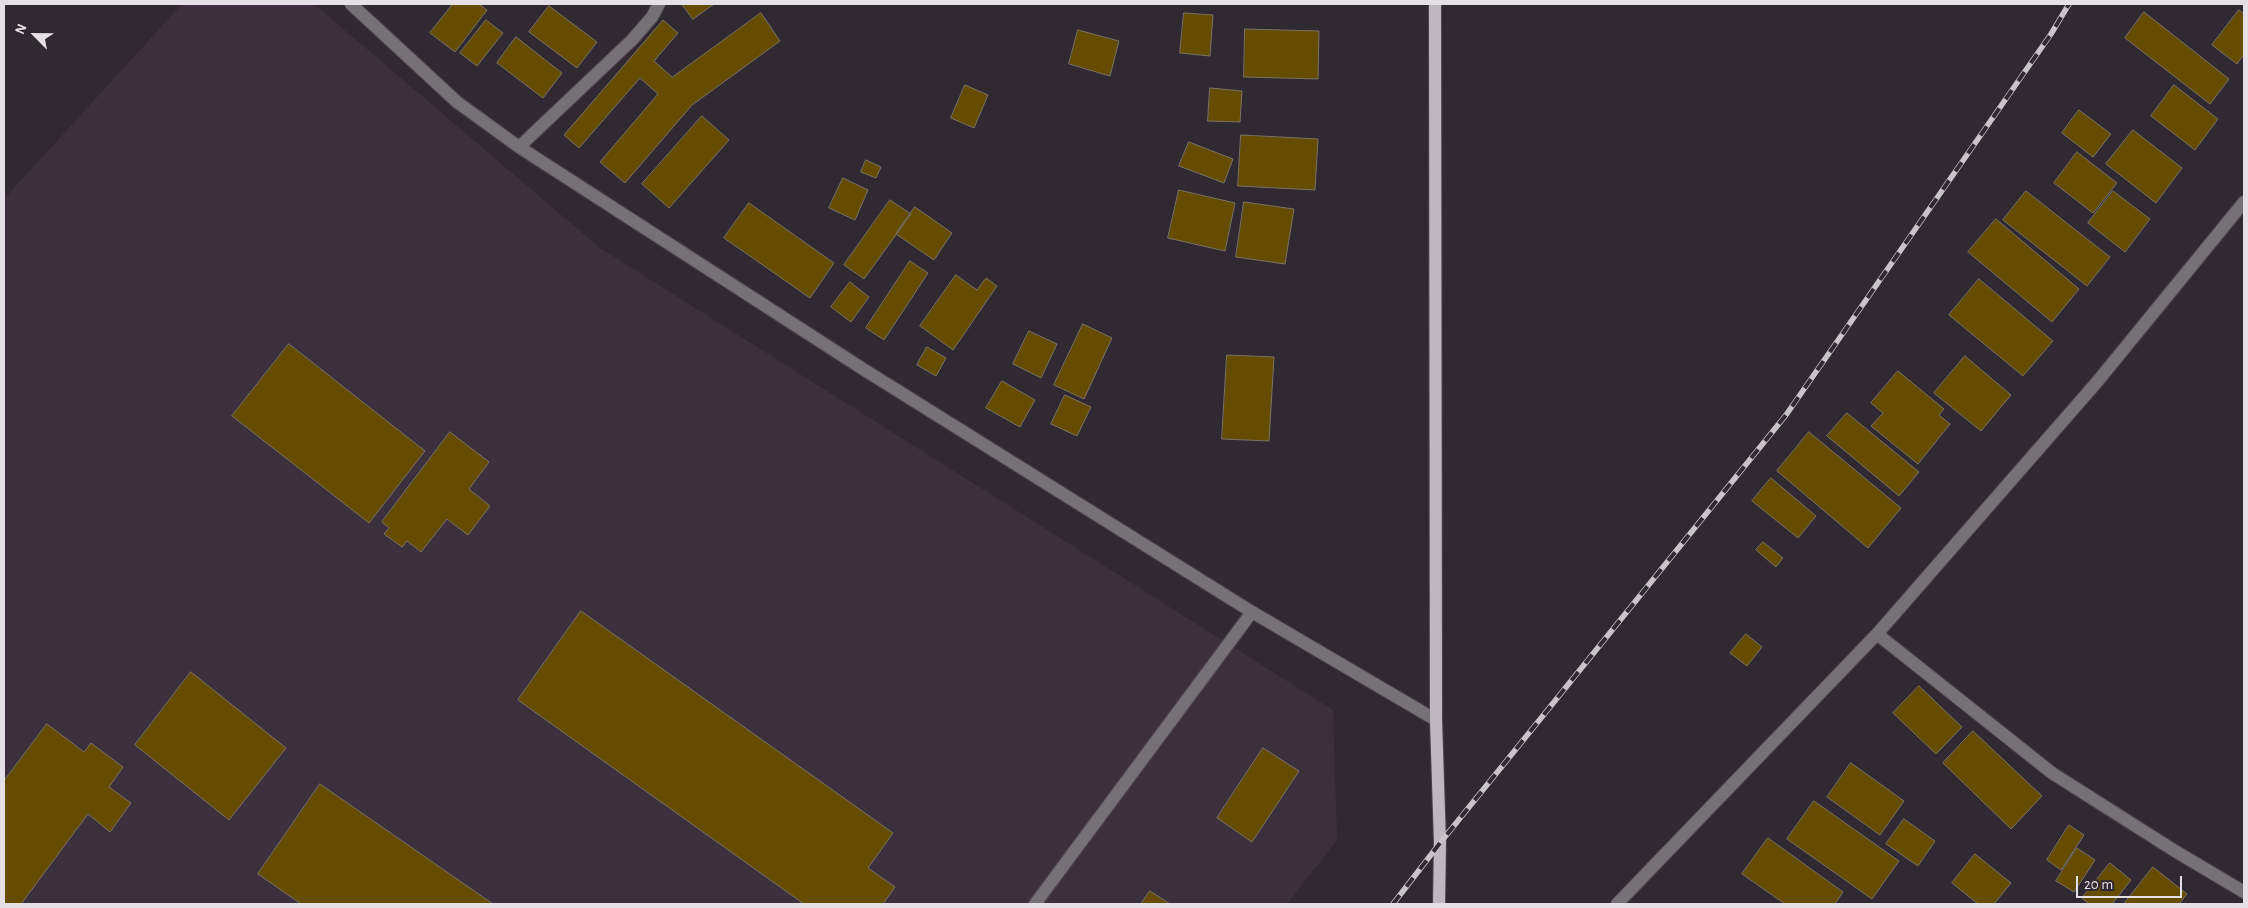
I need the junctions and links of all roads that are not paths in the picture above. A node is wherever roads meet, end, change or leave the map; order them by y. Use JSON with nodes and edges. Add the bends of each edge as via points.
{"nodes":[{"id":1,"x":352,"y":4,"type":"edge"},
{"id":2,"x":658,"y":4,"type":"edge"},
{"id":3,"x":1435,"y":4,"type":"edge"},
{"id":4,"x":519,"y":147,"type":"junction"},
{"id":5,"x":2244,"y":202,"type":"edge"},
{"id":6,"x":1252,"y":612,"type":"junction"},
{"id":7,"x":1876,"y":634,"type":"junction"},
{"id":8,"x":1436,"y":720,"type":"junction"},
{"id":9,"x":2244,"y":892,"type":"edge"},
{"id":10,"x":1035,"y":904,"type":"edge"},
{"id":11,"x":1439,"y":904,"type":"edge"},
{"id":12,"x":1617,"y":904,"type":"edge"}],
"edges":[{"from":1,"to":4,"type":"street","via":[[457,102]]},
{"from":2,"to":4,"type":"street","via":[[652,17],[632,40]]},
{"from":3,"to":8,"type":"main road"},
{"from":4,"to":6,"type":"street","via":[[863,369]]},
{"from":5,"to":7,"type":"street","via":[[2096,382]]},
{"from":6,"to":8,"type":"street"},
{"from":6,"to":10,"type":"street"},
{"from":7,"to":9,"type":"street","via":[[2052,773]]},
{"from":7,"to":12,"type":"street"},
{"from":8,"to":11,"type":"main road"}]}
